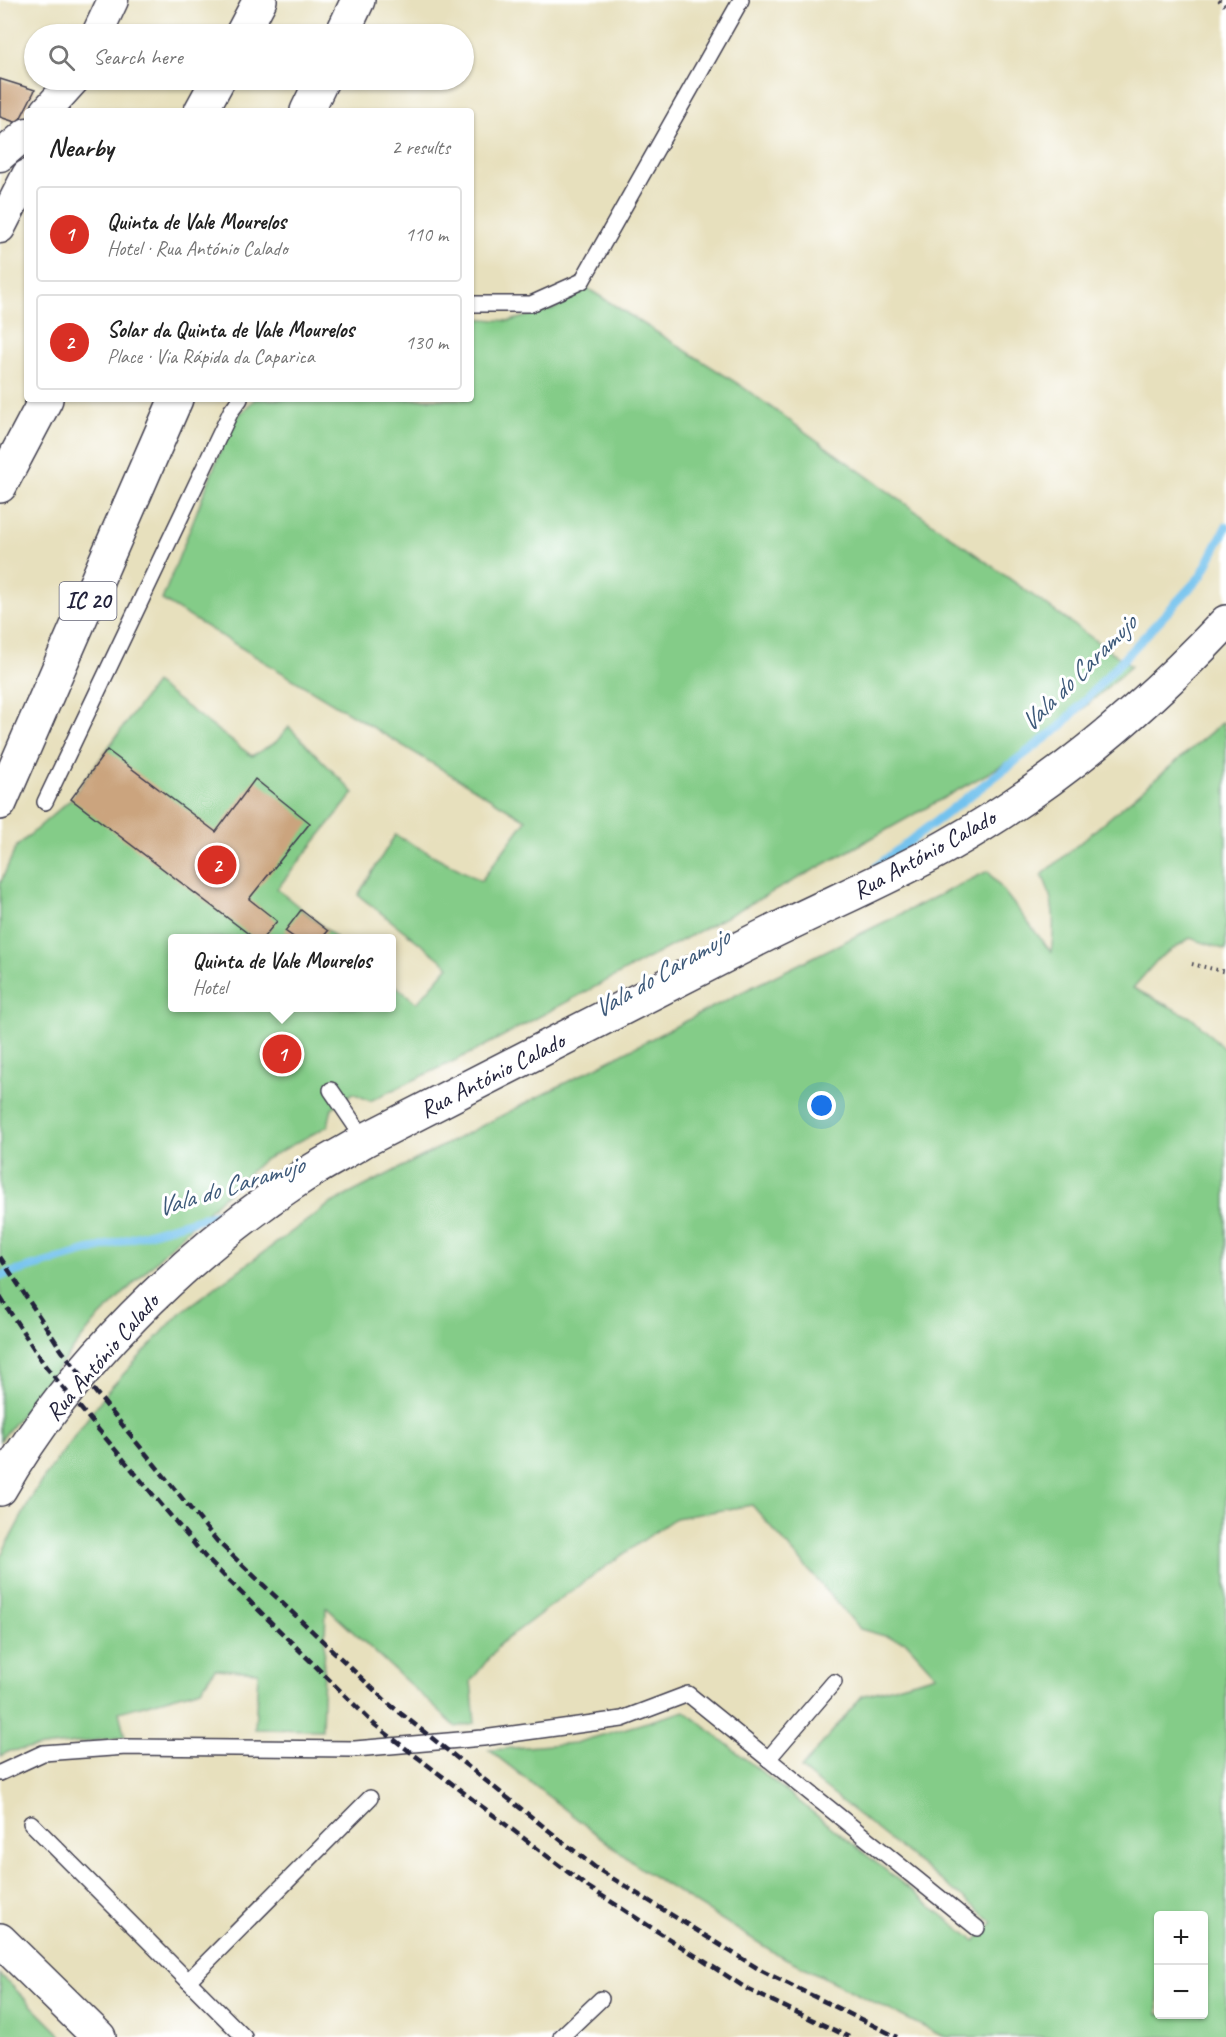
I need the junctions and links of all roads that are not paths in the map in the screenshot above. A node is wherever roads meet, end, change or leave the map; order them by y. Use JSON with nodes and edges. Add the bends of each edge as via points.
{"nodes":[{"id":1,"x":113,"y":0,"type":"edge"},
{"id":2,"x":260,"y":0,"type":"edge"},
{"id":3,"x":358,"y":0,"type":"edge"},
{"id":4,"x":741,"y":0,"type":"edge"},
{"id":5,"x":102,"y":24,"type":"edge"},
{"id":6,"x":247,"y":24,"type":"edge"},
{"id":7,"x":347,"y":24,"type":"edge"},
{"id":8,"x":66,"y":90,"type":"edge"},
{"id":9,"x":70,"y":90,"type":"edge"},
{"id":10,"x":213,"y":90,"type":"edge"},
{"id":11,"x":317,"y":90,"type":"edge"},
{"id":12,"x":49,"y":108,"type":"edge"},
{"id":13,"x":61,"y":108,"type":"edge"},
{"id":14,"x":203,"y":108,"type":"edge"},
{"id":15,"x":308,"y":108,"type":"edge"},
{"id":16,"x":24,"y":136,"type":"edge"},
{"id":17,"x":0,"y":156,"type":"edge"},
{"id":18,"x":24,"y":181,"type":"edge"},
{"id":19,"x":0,"y":228,"type":"edge"},
{"id":20,"x":474,"y":304,"type":"edge"},
{"id":21,"x":44,"y":402,"type":"edge"},
{"id":22,"x":175,"y":402,"type":"edge"},
{"id":23,"x":238,"y":402,"type":"edge"},
{"id":24,"x":0,"y":486,"type":"edge"},
{"id":25,"x":1226,"y":622,"type":"edge"},
{"id":26,"x":45,"y":801,"type":"dead end"},
{"id":27,"x":0,"y":803,"type":"edge"},
{"id":28,"x":331,"y":1090,"type":"dead end"},
{"id":29,"x":365,"y":1140,"type":"junction"},
{"id":30,"x":0,"y":1489,"type":"edge"},
{"id":31,"x":834,"y":1682,"type":"dead end"},
{"id":32,"x":768,"y":1759,"type":"junction"},
{"id":33,"x":0,"y":1773,"type":"edge"},
{"id":34,"x":370,"y":1798,"type":"dead end"},
{"id":35,"x":31,"y":1823,"type":"dead end"},
{"id":36,"x":977,"y":1928,"type":"dead end"},
{"id":37,"x":0,"y":1940,"type":"edge"},
{"id":38,"x":188,"y":1981,"type":"junction"},
{"id":39,"x":601,"y":1999,"type":"dead end"},
{"id":40,"x":99,"y":2037,"type":"edge"},
{"id":41,"x":244,"y":2037,"type":"edge"},
{"id":42,"x":561,"y":2037,"type":"edge"}],
"edges":[{"from":1,"to":5,"type":"street"},
{"from":2,"to":6,"type":"main road"},
{"from":3,"to":7,"type":"main road"},
{"from":4,"to":20,"type":"lane","via":[[582,281],[531,304]]},
{"from":8,"to":12,"type":"street"},
{"from":9,"to":13,"type":"street"},
{"from":10,"to":14,"type":"main road"},
{"from":11,"to":15,"type":"main road"},
{"from":16,"to":17,"type":"street"},
{"from":18,"to":19,"type":"street"},
{"from":21,"to":24,"type":"main road"},
{"from":22,"to":27,"type":"main road","number":"IC 20"},
{"from":23,"to":26,"type":"lane"},
{"from":25,"to":29,"type":"main road","name":"Rua António Calado","via":[[1161,688],[1092,746],[1009,808],[947,846]]},
{"from":28,"to":29,"type":"lane"},
{"from":29,"to":30,"type":"main road","name":"Rua António Calado","via":[[265,1204],[217,1240],[151,1299],[56,1406]]},
{"from":31,"to":32,"type":"lane"},
{"from":32,"to":33,"type":"lane","via":[[688,1694],[622,1719],[483,1738],[355,1749],[126,1747],[67,1751],[43,1753]]},
{"from":32,"to":36,"type":"lane"},
{"from":34,"to":38,"type":"lane"},
{"from":35,"to":38,"type":"lane"},
{"from":37,"to":40,"type":"main road"},
{"from":38,"to":41,"type":"lane"},
{"from":39,"to":42,"type":"lane"}]}
